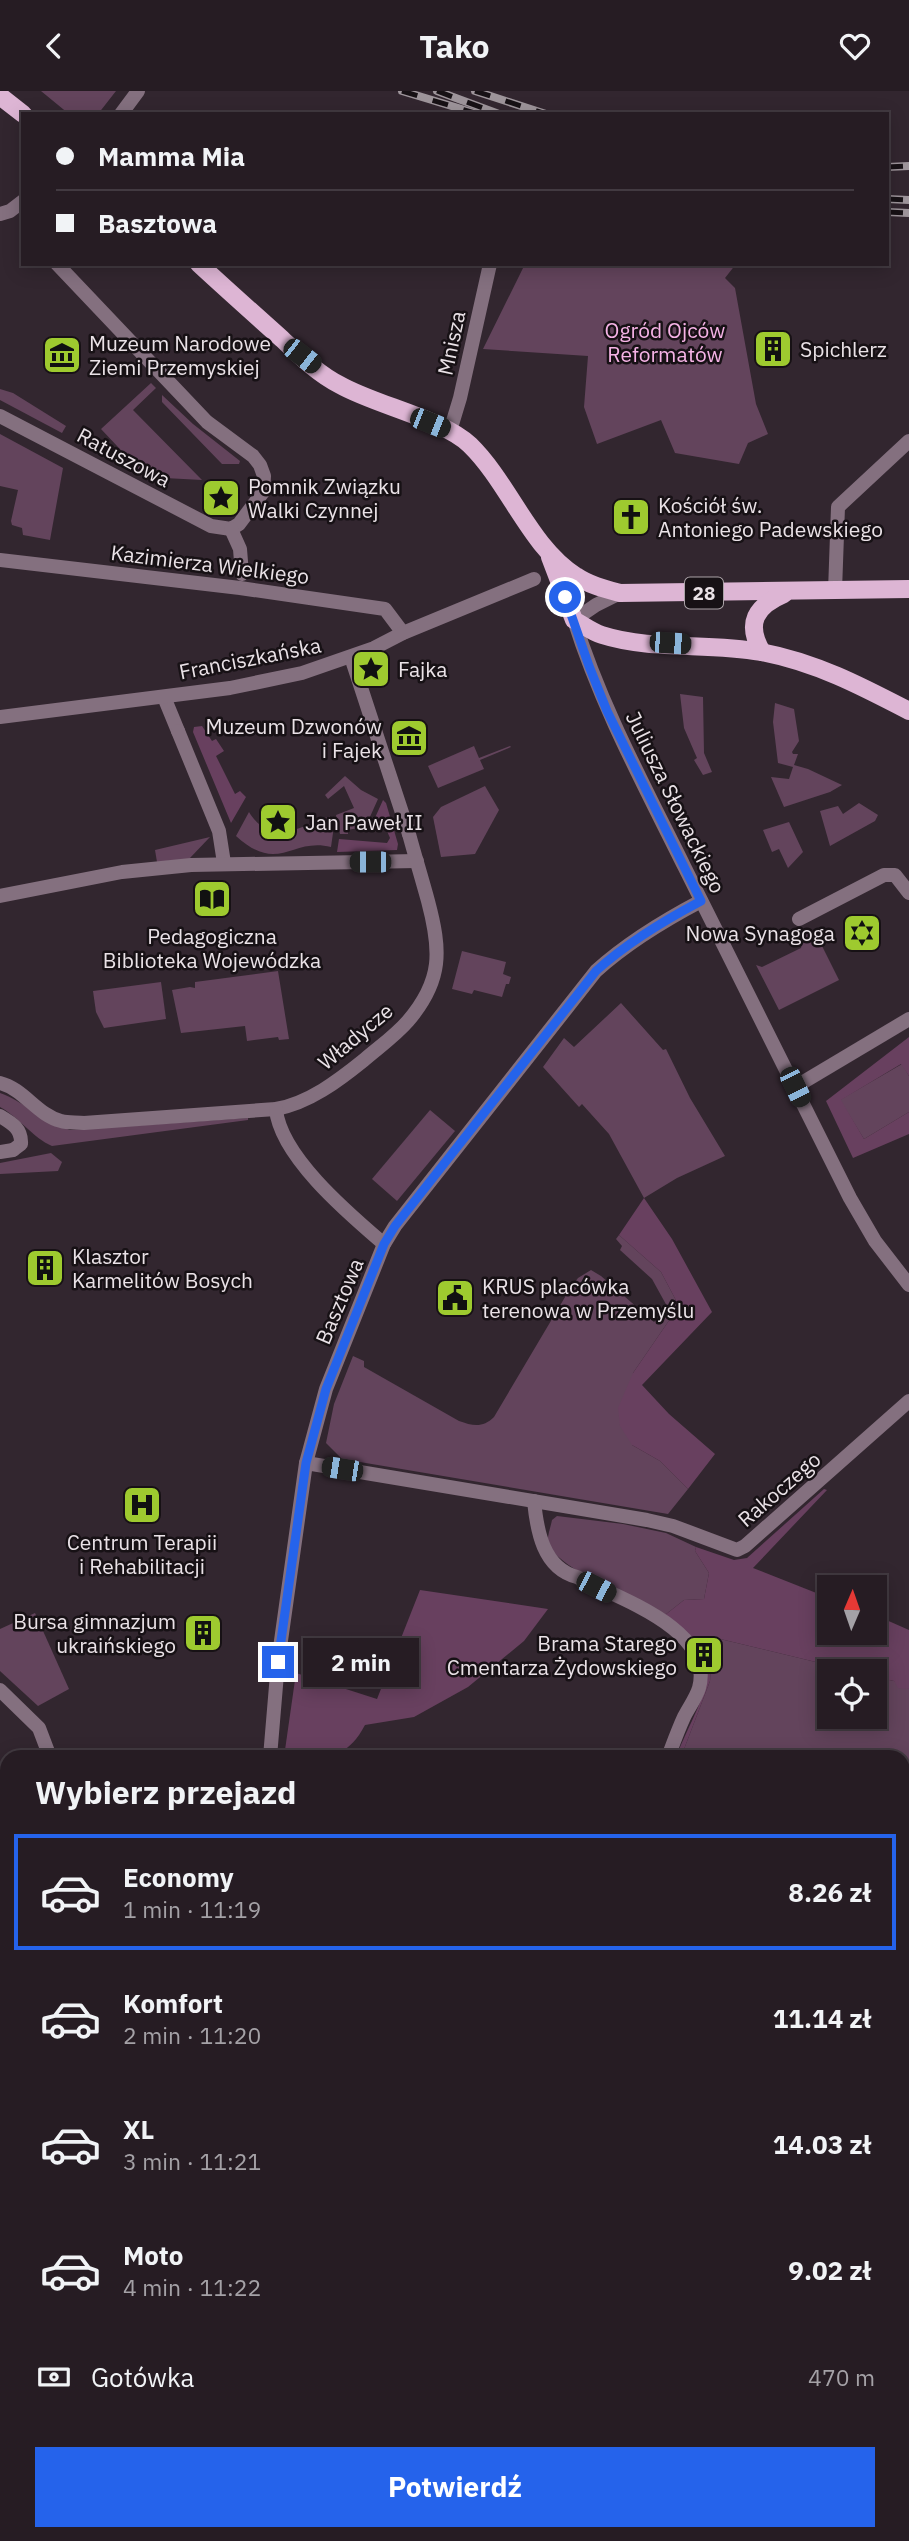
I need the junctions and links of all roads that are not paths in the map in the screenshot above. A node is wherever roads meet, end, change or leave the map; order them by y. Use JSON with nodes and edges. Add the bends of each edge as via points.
{"nodes":[{"id":1,"x":138,"y":91,"type":"edge"},
{"id":2,"x":0,"y":96,"type":"edge"},
{"id":3,"x":0,"y":109,"type":"edge"},
{"id":4,"x":122,"y":112,"type":"edge"},
{"id":5,"x":21,"y":115,"type":"edge"},
{"id":6,"x":21,"y":116,"type":"edge"},
{"id":7,"x":21,"y":203,"type":"edge"},
{"id":8,"x":0,"y":213,"type":"edge"},
{"id":9,"x":59,"y":266,"type":"edge"},
{"id":10,"x":201,"y":266,"type":"edge"},
{"id":11,"x":490,"y":266,"type":"edge"},
{"id":12,"x":0,"y":416,"type":"edge"},
{"id":13,"x":450,"y":431,"type":"junction"},
{"id":14,"x":909,"y":441,"type":"edge"},
{"id":15,"x":230,"y":529,"type":"junction"},
{"id":16,"x":547,"y":550,"type":"junction"},
{"id":17,"x":0,"y":560,"type":"edge"},
{"id":18,"x":534,"y":579,"type":"dead end"},
{"id":19,"x":241,"y":581,"type":"junction"},
{"id":20,"x":909,"y":589,"type":"edge"},
{"id":21,"x":835,"y":591,"type":"junction"},
{"id":22,"x":787,"y":592,"type":"junction"},
{"id":23,"x":620,"y":593,"type":"junction"},
{"id":24,"x":573,"y":620,"type":"junction"},
{"id":25,"x":403,"y":633,"type":"junction"},
{"id":26,"x":762,"y":652,"type":"junction"},
{"id":27,"x":351,"y":657,"type":"junction"},
{"id":28,"x":164,"y":697,"type":"junction"},
{"id":29,"x":909,"y":711,"type":"edge"},
{"id":30,"x":0,"y":717,"type":"edge"},
{"id":31,"x":224,"y":863,"type":"junction"},
{"id":32,"x":418,"y":864,"type":"junction"},
{"id":33,"x":909,"y":893,"type":"edge"},
{"id":34,"x":0,"y":896,"type":"edge"},
{"id":35,"x":701,"y":901,"type":"junction"},
{"id":36,"x":799,"y":919,"type":"dead end"},
{"id":37,"x":909,"y":1019,"type":"edge"},
{"id":38,"x":0,"y":1083,"type":"edge"},
{"id":39,"x":795,"y":1087,"type":"junction"},
{"id":40,"x":276,"y":1109,"type":"junction"},
{"id":41,"x":0,"y":1116,"type":"edge"},
{"id":42,"x":6,"y":1151,"type":"edge"},
{"id":43,"x":384,"y":1244,"type":"junction"},
{"id":44,"x":909,"y":1285,"type":"edge"},
{"id":45,"x":909,"y":1401,"type":"edge"},
{"id":46,"x":306,"y":1463,"type":"junction"},
{"id":47,"x":534,"y":1501,"type":"junction"},
{"id":48,"x":0,"y":1690,"type":"edge"},
{"id":49,"x":47,"y":1750,"type":"edge"},
{"id":50,"x":271,"y":1750,"type":"edge"},
{"id":51,"x":671,"y":1750,"type":"edge"}],
"edges":[{"from":1,"to":4,"type":"street"},
{"from":2,"to":5,"type":"main road"},
{"from":3,"to":6,"type":"main road"},
{"from":7,"to":8,"type":"street"},
{"from":9,"to":15,"type":"street","via":[[207,422],[253,456],[264,476],[263,492]]},
{"from":10,"to":13,"type":"main road","number":"28","via":[[337,384]]},
{"from":11,"to":13,"type":"street","name":"Mnisza"},
{"from":12,"to":15,"type":"street","name":"Ratuszowa","via":[[211,526]]},
{"from":13,"to":16,"type":"main road","number":"28","via":[[481,457]]},
{"from":14,"to":21,"type":"street","via":[[838,507]]},
{"from":15,"to":19,"type":"street","via":[[240,549]]},
{"from":16,"to":23,"type":"main road","number":"28","via":[[577,578]]},
{"from":16,"to":24,"type":"main road","number":"28"},
{"from":17,"to":19,"type":"street","name":"Kazimierza Wielkiego"},
{"from":18,"to":25,"type":"street","name":"Franciszkańska"},
{"from":19,"to":25,"type":"street","name":"Kazimierza Wielkiego","via":[[385,609]]},
{"from":20,"to":21,"type":"main road","number":"28"},
{"from":21,"to":22,"type":"main road","number":"28"},
{"from":22,"to":23,"type":"main road","number":"28"},
{"from":22,"to":26,"type":"main road","via":[[767,603],[755,617],[752,628]]},
{"from":23,"to":24,"type":"street"},
{"from":24,"to":26,"type":"main road","via":[[620,639]]},
{"from":24,"to":35,"type":"street","name":"Juliusza Słowackiego","via":[[607,711]]},
{"from":25,"to":27,"type":"street","name":"Franciszkańska"},
{"from":26,"to":29,"type":"main road","via":[[850,679]]},
{"from":27,"to":28,"type":"street","name":"Franciszkańska","via":[[279,678]]},
{"from":27,"to":32,"type":"street","name":"Władycze"},
{"from":28,"to":30,"type":"street","name":"Franciszkańska"},
{"from":28,"to":31,"type":"street","via":[[219,831]]},
{"from":31,"to":32,"type":"street"},
{"from":31,"to":34,"type":"street","via":[[122,872]]},
{"from":32,"to":40,"type":"street","name":"Władycze","via":[[438,953],[432,985],[421,1005],[388,1040],[322,1091]]},
{"from":33,"to":36,"type":"street","via":[[895,875],[884,875]]},
{"from":35,"to":39,"type":"street","name":"Juliusza Słowackiego"},
{"from":35,"to":43,"type":"street","name":"Basztowa","via":[[654,926],[596,971]]},
{"from":37,"to":39,"type":"street"},
{"from":38,"to":40,"type":"street","name":"Władycze","via":[[62,1122]]},
{"from":39,"to":44,"type":"street","name":"Juliusza Słowackiego","via":[[859,1215]]},
{"from":40,"to":43,"type":"street","via":[[284,1138],[327,1193]]},
{"from":41,"to":42,"type":"street","via":[[21,1135],[21,1144]]},
{"from":43,"to":46,"type":"street","name":"Basztowa","via":[[326,1389]]},
{"from":45,"to":47,"type":"street","name":"Rakoczego","via":[[741,1549],[660,1523]]},
{"from":46,"to":47,"type":"street","name":"Rakoczego"},
{"from":46,"to":50,"type":"street","name":"Basztowa"},
{"from":47,"to":51,"type":"street","via":[[542,1544],[565,1574],[665,1621],[694,1650],[701,1676],[699,1690]]},
{"from":48,"to":49,"type":"street","via":[[39,1728]]}]}
